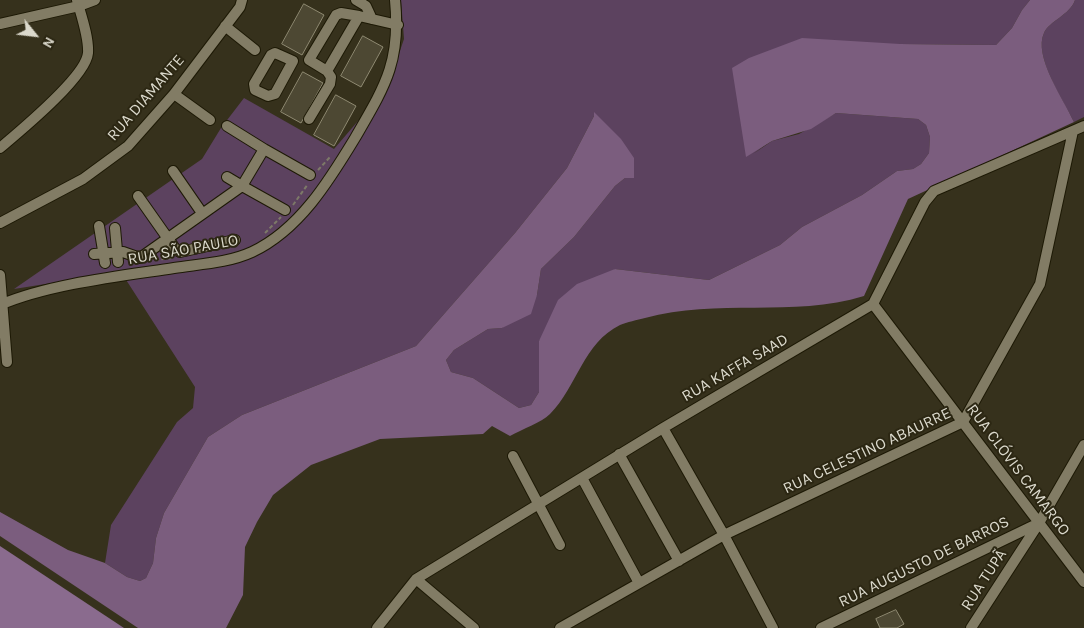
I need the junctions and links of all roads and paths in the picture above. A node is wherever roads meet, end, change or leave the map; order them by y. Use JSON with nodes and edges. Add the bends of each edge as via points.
{"nodes":[{"id":1,"x":95,"y":0,"type":"edge"},
{"id":2,"x":242,"y":0,"type":"edge"},
{"id":3,"x":356,"y":0,"type":"edge"},
{"id":4,"x":395,"y":0,"type":"edge"},
{"id":5,"x":78,"y":3,"type":"edge"},
{"id":6,"x":359,"y":16,"type":"junction"},
{"id":7,"x":372,"y":19,"type":"junction"},
{"id":8,"x":0,"y":24,"type":"edge"},
{"id":9,"x":398,"y":25,"type":"junction"},
{"id":10,"x":225,"y":26,"type":"junction"},
{"id":11,"x":255,"y":50,"type":"dead end"},
{"id":12,"x":309,"y":60,"type":"junction"},
{"id":13,"x":293,"y":61,"type":"dead end"},
{"id":14,"x":327,"y":71,"type":"junction"},
{"id":15,"x":174,"y":94,"type":"junction"},
{"id":16,"x":308,"y":119,"type":"dead end"},
{"id":17,"x":210,"y":120,"type":"dead end"},
{"id":18,"x":227,"y":126,"type":"dead end"},
{"id":19,"x":1084,"y":126,"type":"edge"},
{"id":20,"x":1073,"y":131,"type":"junction"},
{"id":21,"x":0,"y":148,"type":"edge"},
{"id":22,"x":264,"y":149,"type":"junction"},
{"id":23,"x":173,"y":171,"type":"dead end"},
{"id":24,"x":310,"y":175,"type":"dead end"},
{"id":25,"x":227,"y":177,"type":"dead end"},
{"id":26,"x":242,"y":186,"type":"junction"},
{"id":27,"x":138,"y":196,"type":"dead end"},
{"id":28,"x":285,"y":210,"type":"dead end"},
{"id":29,"x":202,"y":214,"type":"junction"},
{"id":30,"x":0,"y":223,"type":"edge"},
{"id":31,"x":99,"y":226,"type":"dead end"},
{"id":32,"x":115,"y":228,"type":"dead end"},
{"id":33,"x":167,"y":238,"type":"junction"},
{"id":34,"x":235,"y":240,"type":"dead end"},
{"id":35,"x":117,"y":256,"type":"junction"},
{"id":36,"x":0,"y":275,"type":"edge"},
{"id":37,"x":873,"y":304,"type":"junction"},
{"id":38,"x":1,"y":305,"type":"edge"},
{"id":39,"x":8,"y":362,"type":"dead end"},
{"id":40,"x":963,"y":422,"type":"junction"},
{"id":41,"x":662,"y":428,"type":"junction"},
{"id":42,"x":1084,"y":445,"type":"edge"},
{"id":43,"x":619,"y":454,"type":"junction"},
{"id":44,"x":513,"y":456,"type":"dead end"},
{"id":45,"x":582,"y":478,"type":"junction"},
{"id":46,"x":538,"y":504,"type":"junction"},
{"id":47,"x":1039,"y":523,"type":"junction"},
{"id":48,"x":724,"y":535,"type":"junction"},
{"id":49,"x":560,"y":546,"type":"dead end"},
{"id":50,"x":679,"y":561,"type":"junction"},
{"id":51,"x":416,"y":579,"type":"junction"},
{"id":52,"x":1084,"y":582,"type":"edge"},
{"id":53,"x":639,"y":583,"type":"junction"},
{"id":54,"x":377,"y":628,"type":"edge"},
{"id":55,"x":474,"y":628,"type":"edge"},
{"id":56,"x":560,"y":628,"type":"edge"},
{"id":57,"x":773,"y":628,"type":"edge"},
{"id":58,"x":822,"y":628,"type":"edge"},
{"id":59,"x":971,"y":628,"type":"edge"}],
"edges":[{"from":1,"to":5,"type":"street"},
{"from":2,"to":10,"type":"street","name":"RUA DIAMANTE"},
{"from":3,"to":7,"type":"street","via":[[366,6]]},
{"from":4,"to":9,"type":"street","name":"RUA SÃO PAULO"},
{"from":5,"to":8,"type":"street"},
{"from":5,"to":21,"type":"street","via":[[88,51],[86,63],[33,120]]},
{"from":6,"to":7,"type":"street"},
{"from":6,"to":12,"type":"street","via":[[336,15]]},
{"from":6,"to":14,"type":"street"},
{"from":7,"to":9,"type":"street"},
{"from":9,"to":38,"type":"street","name":"RUA SÃO PAULO","via":[[392,67],[345,155],[310,205],[272,240],[230,260],[97,280]]},
{"from":10,"to":11,"type":"street"},
{"from":10,"to":15,"type":"street","name":"RUA DIAMANTE"},
{"from":12,"to":13,"type":"street"},
{"from":12,"to":14,"type":"street"},
{"from":14,"to":16,"type":"street","via":[[331,77],[330,84]]},
{"from":15,"to":17,"type":"street"},
{"from":15,"to":30,"type":"street","name":"RUA DIAMANTE","via":[[115,157],[83,179]]},
{"from":18,"to":22,"type":"street"},
{"from":19,"to":20,"type":"street"},
{"from":20,"to":37,"type":"street","via":[[934,191],[925,202]]},
{"from":20,"to":40,"type":"street","name":"RUA CELESTINO ABAURRE","via":[[1040,284]]},
{"from":22,"to":24,"type":"street"},
{"from":22,"to":26,"type":"street"},
{"from":23,"to":29,"type":"street"},
{"from":25,"to":26,"type":"street"},
{"from":26,"to":28,"type":"street"},
{"from":26,"to":29,"type":"street"},
{"from":27,"to":33,"type":"street"},
{"from":29,"to":33,"type":"street"},
{"from":31,"to":35,"type":"street","via":[[101,257]]},
{"from":32,"to":35,"type":"street"},
{"from":33,"to":34,"type":"street","via":[[180,252]]},
{"from":33,"to":35,"type":"street","via":[[140,258]]},
{"from":36,"to":38,"type":"street"},
{"from":37,"to":40,"type":"street","name":"RUA CLÓVIS CAMARGO"},
{"from":37,"to":41,"type":"street","name":"RUA KAFFA SAAD"},
{"from":38,"to":39,"type":"street"},
{"from":40,"to":47,"type":"street","name":"RUA CLÓVIS CAMARGO"},
{"from":40,"to":48,"type":"street","name":"RUA CELESTINO ABAURRE"},
{"from":41,"to":43,"type":"street","name":"RUA KAFFA SAAD"},
{"from":41,"to":48,"type":"street"},
{"from":42,"to":47,"type":"street","name":"RUA TUPÃ"},
{"from":43,"to":45,"type":"street","name":"RUA KAFFA SAAD"},
{"from":43,"to":50,"type":"street"},
{"from":44,"to":46,"type":"street"},
{"from":45,"to":46,"type":"street","name":"RUA KAFFA SAAD"},
{"from":45,"to":53,"type":"street"},
{"from":46,"to":49,"type":"street"},
{"from":46,"to":51,"type":"street","name":"RUA KAFFA SAAD"},
{"from":47,"to":52,"type":"street","name":"RUA CLÓVIS CAMARGO"},
{"from":47,"to":58,"type":"street","name":"RUA AUGUSTO DE BARROS"},
{"from":47,"to":59,"type":"street","name":"RUA TUPÃ"},
{"from":48,"to":50,"type":"street","name":"RUA CELESTINO ABAURRE"},
{"from":48,"to":57,"type":"street"},
{"from":50,"to":53,"type":"street","name":"RUA CELESTINO ABAURRE"},
{"from":51,"to":54,"type":"street","name":"RUA KAFFA SAAD"},
{"from":51,"to":55,"type":"street"},
{"from":53,"to":56,"type":"street","name":"RUA CELESTINO ABAURRE"}]}
